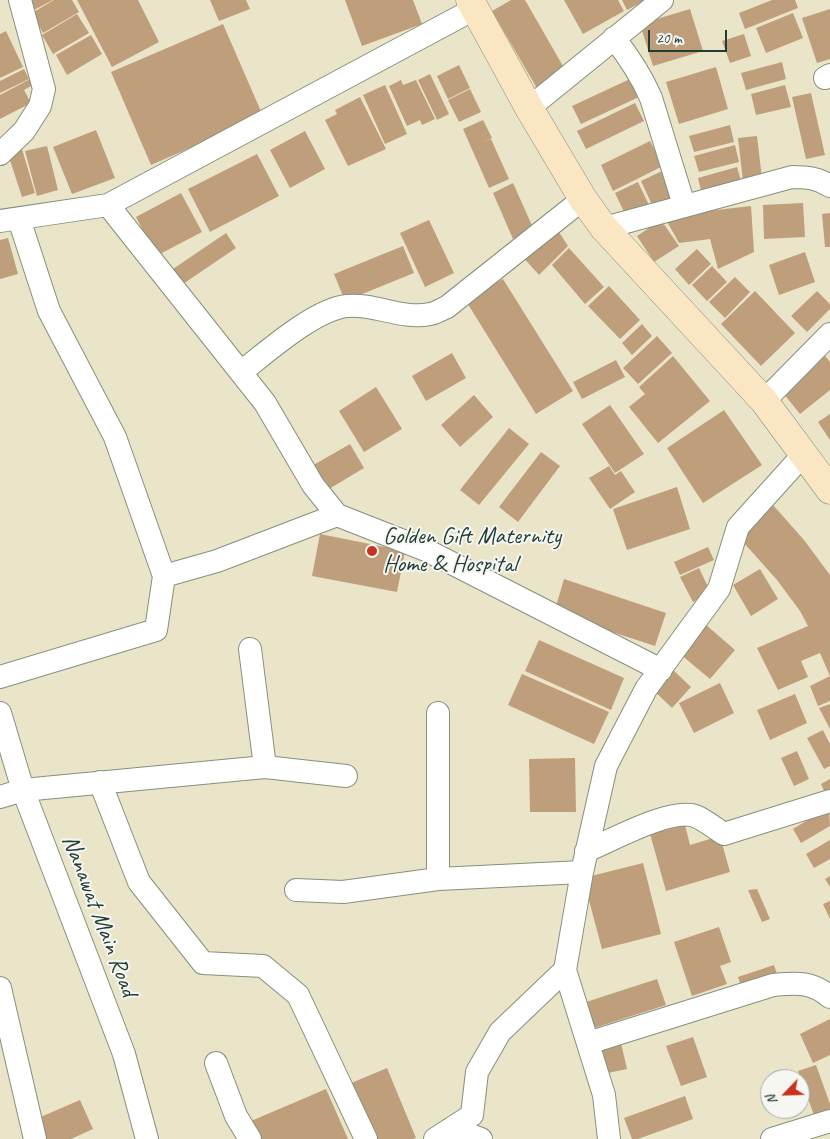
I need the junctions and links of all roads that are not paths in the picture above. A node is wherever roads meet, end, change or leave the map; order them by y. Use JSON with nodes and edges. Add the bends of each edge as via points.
{"nodes":[{"id":1,"x":20,"y":0,"type":"edge"},
{"id":2,"x":662,"y":0,"type":"edge"},
{"id":3,"x":473,"y":5,"type":"edge"},
{"id":4,"x":614,"y":38,"type":"junction"},
{"id":5,"x":529,"y":108,"type":"junction"},
{"id":6,"x":0,"y":154,"type":"edge"},
{"id":7,"x":830,"y":186,"type":"edge"},
{"id":8,"x":582,"y":199,"type":"junction"},
{"id":9,"x":108,"y":205,"type":"junction"},
{"id":10,"x":684,"y":205,"type":"junction"},
{"id":11,"x":10,"y":220,"type":"edge"},
{"id":12,"x":604,"y":228,"type":"junction"},
{"id":13,"x":830,"y":334,"type":"edge"},
{"id":14,"x":241,"y":372,"type":"junction"},
{"id":15,"x":764,"y":401,"type":"junction"},
{"id":16,"x":803,"y":455,"type":"junction"},
{"id":17,"x":830,"y":490,"type":"edge"},
{"id":18,"x":337,"y":515,"type":"junction"},
{"id":19,"x":164,"y":576,"type":"junction"},
{"id":20,"x":250,"y":649,"type":"dead end"},
{"id":21,"x":661,"y":670,"type":"junction"},
{"id":22,"x":0,"y":677,"type":"edge"},
{"id":23,"x":0,"y":712,"type":"edge"},
{"id":24,"x":438,"y":713,"type":"dead end"},
{"id":25,"x":265,"y":767,"type":"junction"},
{"id":26,"x":346,"y":776,"type":"dead end"},
{"id":27,"x":100,"y":782,"type":"junction"},
{"id":28,"x":23,"y":790,"type":"junction"},
{"id":29,"x":0,"y":797,"type":"edge"},
{"id":30,"x":830,"y":801,"type":"edge"},
{"id":31,"x":584,"y":861,"type":"junction"},
{"id":32,"x":438,"y":879,"type":"junction"},
{"id":33,"x":296,"y":890,"type":"dead end"},
{"id":34,"x":566,"y":970,"type":"junction"},
{"id":35,"x":0,"y":988,"type":"edge"},
{"id":36,"x":830,"y":997,"type":"edge"},
{"id":37,"x":588,"y":1043,"type":"junction"},
{"id":38,"x":216,"y":1063,"type":"dead end"},
{"id":39,"x":830,"y":1121,"type":"edge"},
{"id":40,"x":443,"y":1134,"type":"edge"},
{"id":41,"x":35,"y":1139,"type":"edge"},
{"id":42,"x":147,"y":1139,"type":"edge"},
{"id":43,"x":250,"y":1139,"type":"edge"},
{"id":44,"x":366,"y":1139,"type":"edge"},
{"id":45,"x":481,"y":1139,"type":"edge"},
{"id":46,"x":609,"y":1139,"type":"edge"},
{"id":47,"x":772,"y":1139,"type":"edge"}],
"edges":[{"from":1,"to":6,"type":"street","via":[[44,89],[40,106],[24,131]]},
{"from":2,"to":4,"type":"street"},
{"from":3,"to":5,"type":"main road"},
{"from":3,"to":9,"type":"street","via":[[463,15]]},
{"from":4,"to":5,"type":"street"},
{"from":4,"to":10,"type":"street","via":[[635,66],[647,90]]},
{"from":5,"to":8,"type":"main road"},
{"from":7,"to":10,"type":"street","via":[[821,180],[792,177]]},
{"from":8,"to":12,"type":"main road"},
{"from":8,"to":14,"type":"street","via":[[447,307],[418,315],[365,305],[330,309],[312,318]]},
{"from":9,"to":11,"type":"street"},
{"from":9,"to":14,"type":"street"},
{"from":10,"to":12,"type":"street"},
{"from":11,"to":19,"type":"street","via":[[49,311],[115,438]]},
{"from":12,"to":15,"type":"main road"},
{"from":13,"to":15,"type":"street"},
{"from":14,"to":18,"type":"street","via":[[266,403],[313,485]]},
{"from":15,"to":16,"type":"main road"},
{"from":16,"to":17,"type":"main road"},
{"from":16,"to":21,"type":"street","via":[[738,527],[719,589]]},
{"from":18,"to":19,"type":"street","via":[[217,561]]},
{"from":18,"to":21,"type":"street","via":[[426,550]]},
{"from":19,"to":22,"type":"street","via":[[156,630]]},
{"from":20,"to":25,"type":"street"},
{"from":21,"to":31,"type":"street","via":[[646,689],[606,766]]},
{"from":23,"to":28,"type":"street","name":"Nanawat Main Road"},
{"from":24,"to":32,"type":"street"},
{"from":25,"to":26,"type":"street"},
{"from":25,"to":27,"type":"street"},
{"from":27,"to":28,"type":"street"},
{"from":27,"to":44,"type":"street","via":[[139,882],[203,963],[263,966],[298,995]]},
{"from":28,"to":29,"type":"street"},
{"from":28,"to":42,"type":"street","name":"Nanawat Main Road","via":[[124,1054]]},
{"from":30,"to":31,"type":"street","via":[[724,834],[693,815],[661,819]]},
{"from":31,"to":32,"type":"street"},
{"from":31,"to":34,"type":"street"},
{"from":32,"to":33,"type":"street","via":[[343,892]]},
{"from":34,"to":37,"type":"street"},
{"from":34,"to":40,"type":"street","via":[[500,1032],[476,1072],[472,1115]]},
{"from":35,"to":41,"type":"street"},
{"from":36,"to":37,"type":"street","via":[[813,986],[798,983],[773,985]]},
{"from":37,"to":46,"type":"street","via":[[604,1095]]},
{"from":38,"to":43,"type":"street","via":[[236,1116]]},
{"from":39,"to":47,"type":"street"},
{"from":40,"to":45,"type":"street"}]}
